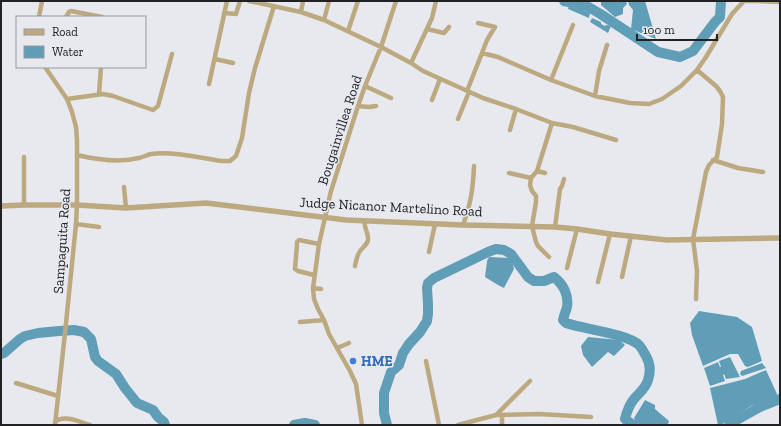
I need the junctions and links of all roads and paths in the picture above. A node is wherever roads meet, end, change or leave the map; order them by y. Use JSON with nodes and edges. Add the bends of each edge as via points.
{"nodes":[{"id":1,"x":42,"y":1,"type":"edge"},
{"id":2,"x":227,"y":1,"type":"edge"},
{"id":3,"x":240,"y":1,"type":"edge"},
{"id":4,"x":249,"y":1,"type":"edge"},
{"id":5,"x":303,"y":1,"type":"edge"},
{"id":6,"x":329,"y":1,"type":"edge"},
{"id":7,"x":358,"y":1,"type":"edge"},
{"id":8,"x":396,"y":1,"type":"edge"},
{"id":9,"x":436,"y":1,"type":"edge"},
{"id":10,"x":754,"y":1,"type":"edge"},
{"id":11,"x":780,"y":2,"type":"edge"},
{"id":12,"x":274,"y":6,"type":"junction"},
{"id":13,"x":301,"y":12,"type":"junction"},
{"id":14,"x":224,"y":13,"type":"junction"},
{"id":15,"x":39,"y":16,"type":"edge"},
{"id":16,"x":66,"y":16,"type":"edge"},
{"id":17,"x":97,"y":16,"type":"edge"},
{"id":18,"x":324,"y":20,"type":"junction"},
{"id":19,"x":478,"y":23,"type":"dead end"},
{"id":20,"x":573,"y":25,"type":"dead end"},
{"id":21,"x":449,"y":27,"type":"dead end"},
{"id":22,"x":427,"y":29,"type":"junction"},
{"id":23,"x":348,"y":31,"type":"junction"},
{"id":24,"x":607,"y":45,"type":"dead end"},
{"id":25,"x":381,"y":47,"type":"junction"},
{"id":26,"x":482,"y":53,"type":"junction"},
{"id":27,"x":172,"y":54,"type":"dead end"},
{"id":28,"x":214,"y":59,"type":"junction"},
{"id":29,"x":233,"y":63,"type":"dead end"},
{"id":30,"x":411,"y":63,"type":"junction"},
{"id":31,"x":46,"y":68,"type":"edge"},
{"id":32,"x":102,"y":68,"type":"edge"},
{"id":33,"x":697,"y":70,"type":"junction"},
{"id":34,"x":440,"y":79,"type":"junction"},
{"id":35,"x":551,"y":80,"type":"junction"},
{"id":36,"x":209,"y":84,"type":"dead end"},
{"id":37,"x":365,"y":86,"type":"junction"},
{"id":38,"x":468,"y":91,"type":"junction"},
{"id":39,"x":99,"y":94,"type":"junction"},
{"id":40,"x":595,"y":96,"type":"junction"},
{"id":41,"x":390,"y":98,"type":"dead end"},
{"id":42,"x":67,"y":99,"type":"junction"},
{"id":43,"x":432,"y":100,"type":"dead end"},
{"id":44,"x":358,"y":106,"type":"junction"},
{"id":45,"x":376,"y":106,"type":"dead end"},
{"id":46,"x":516,"y":109,"type":"junction"},
{"id":47,"x":458,"y":119,"type":"dead end"},
{"id":48,"x":552,"y":123,"type":"junction"},
{"id":49,"x":510,"y":130,"type":"dead end"},
{"id":50,"x":616,"y":140,"type":"dead end"},
{"id":51,"x":78,"y":155,"type":"junction"},
{"id":52,"x":24,"y":157,"type":"dead end"},
{"id":53,"x":714,"y":160,"type":"junction"},
{"id":54,"x":474,"y":166,"type":"dead end"},
{"id":55,"x":537,"y":171,"type":"junction"},
{"id":56,"x":763,"y":172,"type":"dead end"},
{"id":57,"x":545,"y":173,"type":"dead end"},
{"id":58,"x":509,"y":174,"type":"dead end"},
{"id":59,"x":531,"y":178,"type":"junction"},
{"id":60,"x":564,"y":179,"type":"dead end"},
{"id":61,"x":124,"y":187,"type":"dead end"},
{"id":62,"x":24,"y":205,"type":"junction"},
{"id":63,"x":77,"y":205,"type":"junction"},
{"id":64,"x":1,"y":206,"type":"edge"},
{"id":65,"x":126,"y":208,"type":"junction"},
{"id":66,"x":325,"y":218,"type":"junction"},
{"id":67,"x":365,"y":221,"type":"junction"},
{"id":68,"x":76,"y":224,"type":"junction"},
{"id":69,"x":435,"y":224,"type":"junction"},
{"id":70,"x":463,"y":225,"type":"junction"},
{"id":71,"x":532,"y":226,"type":"junction"},
{"id":72,"x":99,"y":227,"type":"dead end"},
{"id":73,"x":555,"y":227,"type":"junction"},
{"id":74,"x":577,"y":229,"type":"junction"},
{"id":75,"x":610,"y":234,"type":"junction"},
{"id":76,"x":630,"y":236,"type":"junction"},
{"id":77,"x":780,"y":238,"type":"edge"},
{"id":78,"x":693,"y":239,"type":"junction"},
{"id":79,"x":319,"y":244,"type":"junction"},
{"id":80,"x":429,"y":252,"type":"dead end"},
{"id":81,"x":549,"y":257,"type":"dead end"},
{"id":82,"x":355,"y":266,"type":"dead end"},
{"id":83,"x":567,"y":268,"type":"dead end"},
{"id":84,"x":314,"y":275,"type":"junction"},
{"id":85,"x":622,"y":277,"type":"dead end"},
{"id":86,"x":598,"y":282,"type":"dead end"},
{"id":87,"x":313,"y":288,"type":"junction"},
{"id":88,"x":321,"y":288,"type":"dead end"},
{"id":89,"x":696,"y":298,"type":"dead end"},
{"id":90,"x":324,"y":320,"type":"junction"},
{"id":91,"x":300,"y":322,"type":"dead end"},
{"id":92,"x":349,"y":343,"type":"dead end"},
{"id":93,"x":337,"y":348,"type":"junction"},
{"id":94,"x":426,"y":361,"type":"dead end"},
{"id":95,"x":530,"y":381,"type":"dead end"},
{"id":96,"x":16,"y":382,"type":"dead end"},
{"id":97,"x":58,"y":396,"type":"junction"},
{"id":98,"x":499,"y":415,"type":"junction"},
{"id":99,"x":591,"y":417,"type":"dead end"},
{"id":100,"x":55,"y":424,"type":"edge"},
{"id":101,"x":90,"y":425,"type":"edge"},
{"id":102,"x":362,"y":425,"type":"edge"},
{"id":103,"x":439,"y":425,"type":"edge"},
{"id":104,"x":458,"y":425,"type":"edge"},
{"id":105,"x":502,"y":425,"type":"edge"}],
"edges":[{"from":1,"to":15,"type":"street"},
{"from":2,"to":14,"type":"street"},
{"from":3,"to":14,"type":"street","via":[[236,14]]},
{"from":4,"to":12,"type":"street"},
{"from":5,"to":13,"type":"street"},
{"from":6,"to":18,"type":"street"},
{"from":7,"to":23,"type":"street"},
{"from":8,"to":25,"type":"street","name":"Bougainvillea Road"},
{"from":9,"to":22,"type":"street"},
{"from":10,"to":11,"type":"street"},
{"from":10,"to":33,"type":"street","via":[[744,1],[732,14]]},
{"from":12,"to":13,"type":"street"},
{"from":12,"to":51,"type":"street","via":[[255,68],[242,138],[236,156],[230,161],[172,154],[151,154],[122,161]]},
{"from":13,"to":18,"type":"street"},
{"from":14,"to":28,"type":"street"},
{"from":16,"to":17,"type":"street","via":[[71,11]]},
{"from":18,"to":23,"type":"street"},
{"from":19,"to":26,"type":"street","via":[[494,28]]},
{"from":20,"to":35,"type":"street"},
{"from":21,"to":22,"type":"street","via":[[444,33]]},
{"from":22,"to":30,"type":"street"},
{"from":23,"to":25,"type":"street"},
{"from":24,"to":40,"type":"street"},
{"from":25,"to":30,"type":"street"},
{"from":25,"to":37,"type":"street","name":"Bougainvillea Road"},
{"from":26,"to":35,"type":"street","via":[[498,57]]},
{"from":26,"to":38,"type":"street"},
{"from":27,"to":39,"type":"street","via":[[158,106],[153,110],[113,96]]},
{"from":28,"to":29,"type":"street"},
{"from":28,"to":36,"type":"street"},
{"from":30,"to":34,"type":"street"},
{"from":31,"to":42,"type":"street","name":"Sampaguita Road"},
{"from":32,"to":39,"type":"street"},
{"from":33,"to":40,"type":"street","via":[[681,86],[662,99],[649,104]]},
{"from":33,"to":53,"type":"street","via":[[716,86],[723,97],[722,124],[717,157]]},
{"from":34,"to":38,"type":"street"},
{"from":34,"to":43,"type":"street"},
{"from":35,"to":40,"type":"street"},
{"from":37,"to":41,"type":"street"},
{"from":37,"to":44,"type":"street","name":"Bougainvillea Road"},
{"from":38,"to":46,"type":"street"},
{"from":38,"to":47,"type":"street"},
{"from":39,"to":42,"type":"street"},
{"from":42,"to":51,"type":"street","name":"Sampaguita Road","via":[[76,127]]},
{"from":44,"to":45,"type":"street"},
{"from":44,"to":66,"type":"street","name":"Bougainvillea Road"},
{"from":46,"to":48,"type":"street"},
{"from":46,"to":49,"type":"street"},
{"from":48,"to":50,"type":"street"},
{"from":48,"to":55,"type":"street"},
{"from":51,"to":63,"type":"street","name":"Sampaguita Road"},
{"from":52,"to":62,"type":"street"},
{"from":53,"to":56,"type":"street","via":[[738,168]]},
{"from":53,"to":78,"type":"street","via":[[706,172]]},
{"from":54,"to":70,"type":"street","via":[[471,201]]},
{"from":55,"to":57,"type":"street"},
{"from":55,"to":59,"type":"street"},
{"from":58,"to":59,"type":"street"},
{"from":59,"to":71,"type":"street","via":[[530,185],[536,196]]},
{"from":60,"to":73,"type":"street","via":[[560,189]]},
{"from":61,"to":65,"type":"street"},
{"from":62,"to":63,"type":"street","name":"Judge Nicanor Martelino Road"},
{"from":62,"to":64,"type":"street","name":"Judge Nicanor Martelino Road"},
{"from":63,"to":65,"type":"street","name":"Judge Nicanor Martelino Road"},
{"from":63,"to":68,"type":"street","name":"Sampaguita Road"},
{"from":65,"to":66,"type":"street","name":"Judge Nicanor Martelino Road","via":[[206,203]]},
{"from":66,"to":67,"type":"street","name":"Judge Nicanor Martelino Road"},
{"from":66,"to":79,"type":"street","name":"Bougainvillea Road"},
{"from":67,"to":69,"type":"street","name":"Judge Nicanor Martelino Road"},
{"from":67,"to":82,"type":"street","via":[[368,238]]},
{"from":68,"to":72,"type":"street"},
{"from":68,"to":97,"type":"street","name":"Sampaguita Road"},
{"from":69,"to":70,"type":"street","name":"Judge Nicanor Martelino Road"},
{"from":69,"to":80,"type":"street"},
{"from":70,"to":71,"type":"street","name":"Judge Nicanor Martelino Road"},
{"from":71,"to":73,"type":"street","name":"Judge Nicanor Martelino Road"},
{"from":71,"to":81,"type":"street","via":[[538,246]]},
{"from":73,"to":74,"type":"street","name":"Judge Nicanor Martelino Road"},
{"from":74,"to":75,"type":"street","name":"Judge Nicanor Martelino Road"},
{"from":74,"to":83,"type":"street"},
{"from":75,"to":76,"type":"street","name":"Judge Nicanor Martelino Road"},
{"from":75,"to":86,"type":"street"},
{"from":76,"to":78,"type":"street","name":"Judge Nicanor Martelino Road","via":[[667,240]]},
{"from":76,"to":85,"type":"street"},
{"from":77,"to":78,"type":"street","name":"Judge Nicanor Martelino Road"},
{"from":78,"to":89,"type":"street","via":[[697,271]]},
{"from":79,"to":84,"type":"street","name":"Bougainvillea Road"},
{"from":79,"to":84,"type":"street","via":[[299,240],[297,242],[295,269]]},
{"from":84,"to":87,"type":"street","name":"Bougainvillea Road"},
{"from":87,"to":88,"type":"street"},
{"from":87,"to":90,"type":"street","name":"Bougainvillea Road","via":[[314,299]]},
{"from":90,"to":91,"type":"street"},
{"from":90,"to":93,"type":"street","name":"Bougainvillea Road"},
{"from":92,"to":93,"type":"street"},
{"from":93,"to":102,"type":"street","name":"Bougainvillea Road","via":[[356,384]]},
{"from":94,"to":103,"type":"street"},
{"from":95,"to":98,"type":"street"},
{"from":96,"to":97,"type":"street"},
{"from":97,"to":100,"type":"street","name":"Sampaguita Road"},
{"from":98,"to":99,"type":"street"},
{"from":98,"to":104,"type":"street"},
{"from":98,"to":105,"type":"street"},
{"from":100,"to":101,"type":"street","via":[[57,420],[72,419]]}]}
